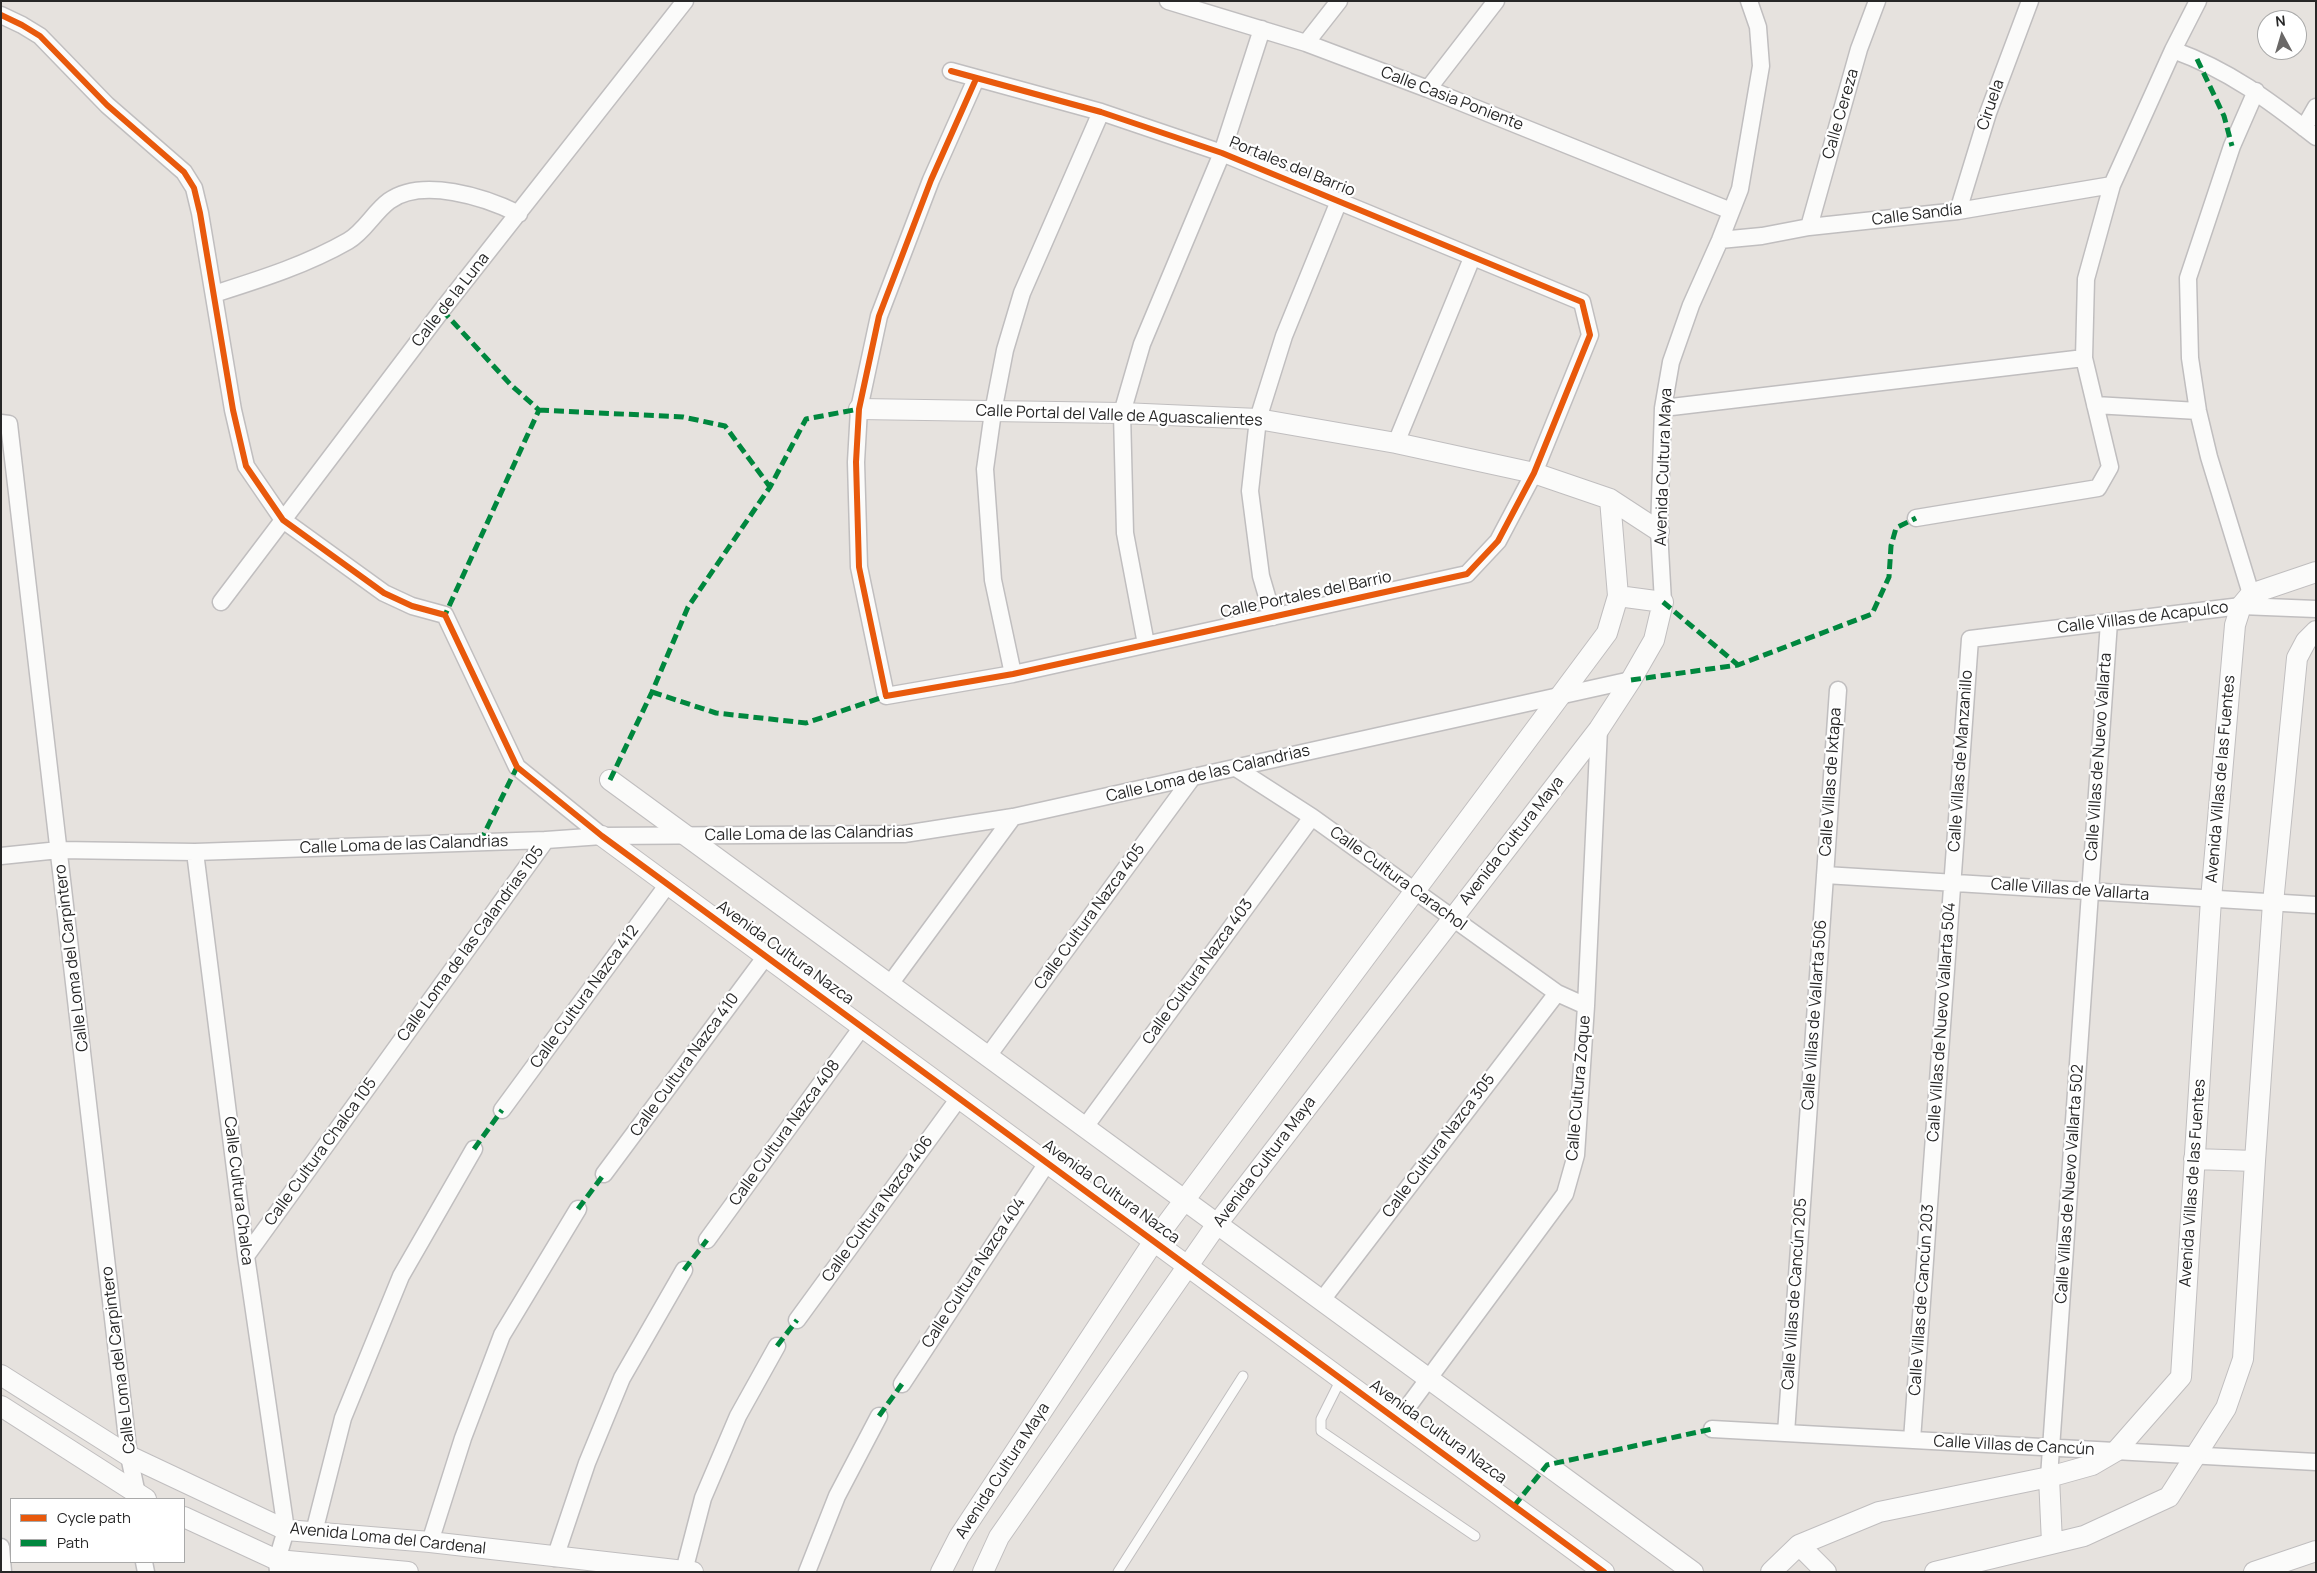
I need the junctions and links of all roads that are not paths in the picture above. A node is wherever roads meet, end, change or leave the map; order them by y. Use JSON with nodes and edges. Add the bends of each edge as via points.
{"nodes":[{"id":1,"x":685,"y":1,"type":"edge"},
{"id":2,"x":1168,"y":1,"type":"edge"},
{"id":3,"x":1339,"y":1,"type":"edge"},
{"id":4,"x":1496,"y":1,"type":"edge"},
{"id":5,"x":1749,"y":1,"type":"edge"},
{"id":6,"x":1877,"y":1,"type":"edge"},
{"id":7,"x":2030,"y":1,"type":"edge"},
{"id":8,"x":2198,"y":1,"type":"edge"},
{"id":9,"x":1186,"y":3,"type":"edge"},
{"id":10,"x":1,"y":16,"type":"edge"},
{"id":11,"x":1262,"y":29,"type":"junction"},
{"id":12,"x":1306,"y":43,"type":"junction"},
{"id":13,"x":2173,"y":50,"type":"junction"},
{"id":14,"x":951,"y":71,"type":"dead end"},
{"id":15,"x":976,"y":79,"type":"junction"},
{"id":16,"x":1428,"y":89,"type":"junction"},
{"id":17,"x":2256,"y":91,"type":"junction"},
{"id":18,"x":2316,"y":107,"type":"edge"},
{"id":19,"x":1101,"y":112,"type":"junction"},
{"id":20,"x":2310,"y":132,"type":"edge"},
{"id":21,"x":1222,"y":152,"type":"junction"},
{"id":22,"x":2112,"y":185,"type":"junction"},
{"id":23,"x":1339,"y":201,"type":"junction"},
{"id":24,"x":1731,"y":211,"type":"junction"},
{"id":25,"x":1958,"y":211,"type":"junction"},
{"id":26,"x":519,"y":214,"type":"junction"},
{"id":27,"x":1809,"y":227,"type":"junction"},
{"id":28,"x":1720,"y":240,"type":"junction"},
{"id":29,"x":1472,"y":258,"type":"junction"},
{"id":30,"x":214,"y":294,"type":"junction"},
{"id":31,"x":1590,"y":335,"type":"joint"},
{"id":32,"x":2084,"y":358,"type":"junction"},
{"id":33,"x":2095,"y":405,"type":"junction"},
{"id":34,"x":1663,"y":408,"type":"junction"},
{"id":35,"x":859,"y":410,"type":"junction"},
{"id":36,"x":2198,"y":411,"type":"junction"},
{"id":37,"x":993,"y":412,"type":"junction"},
{"id":38,"x":1122,"y":413,"type":"junction"},
{"id":39,"x":1258,"y":418,"type":"junction"},
{"id":40,"x":1,"y":423,"type":"edge"},
{"id":41,"x":1396,"y":443,"type":"junction"},
{"id":42,"x":1534,"y":472,"type":"junction"},
{"id":43,"x":1610,"y":499,"type":"junction"},
{"id":44,"x":1916,"y":518,"type":"dead end"},
{"id":45,"x":283,"y":520,"type":"junction"},
{"id":46,"x":1659,"y":531,"type":"junction"},
{"id":47,"x":2316,"y":572,"type":"edge"},
{"id":48,"x":1618,"y":596,"type":"junction"},
{"id":49,"x":2246,"y":600,"type":"junction"},
{"id":50,"x":221,"y":602,"type":"dead end"},
{"id":51,"x":1663,"y":602,"type":"junction"},
{"id":52,"x":2316,"y":609,"type":"edge"},
{"id":53,"x":1273,"y":618,"type":"junction"},
{"id":54,"x":2109,"y":622,"type":"junction"},
{"id":55,"x":2316,"y":631,"type":"edge"},
{"id":56,"x":1970,"y":639,"type":"joint"},
{"id":57,"x":1146,"y":644,"type":"junction"},
{"id":58,"x":1013,"y":674,"type":"junction"},
{"id":59,"x":1631,"y":680,"type":"junction"},
{"id":60,"x":1838,"y":690,"type":"dead end"},
{"id":61,"x":1558,"y":696,"type":"junction"},
{"id":62,"x":1599,"y":729,"type":"junction"},
{"id":63,"x":1236,"y":768,"type":"junction"},
{"id":64,"x":1192,"y":778,"type":"junction"},
{"id":65,"x":610,"y":780,"type":"dead end"},
{"id":66,"x":1312,"y":817,"type":"junction"},
{"id":67,"x":1013,"y":818,"type":"junction"},
{"id":68,"x":602,"y":836,"type":"junction"},
{"id":69,"x":688,"y":836,"type":"junction"},
{"id":70,"x":546,"y":840,"type":"junction"},
{"id":71,"x":59,"y":850,"type":"junction"},
{"id":72,"x":195,"y":852,"type":"junction"},
{"id":73,"x":1,"y":856,"type":"edge"},
{"id":74,"x":1825,"y":875,"type":"junction"},
{"id":75,"x":1952,"y":883,"type":"junction"},
{"id":76,"x":668,"y":884,"type":"junction"},
{"id":77,"x":1415,"y":890,"type":"junction"},
{"id":78,"x":2089,"y":891,"type":"junction"},
{"id":79,"x":2211,"y":899,"type":"junction"},
{"id":80,"x":2273,"y":903,"type":"junction"},
{"id":81,"x":2316,"y":905,"type":"edge"},
{"id":82,"x":1452,"y":918,"type":"junction"},
{"id":83,"x":766,"y":956,"type":"junction"},
{"id":84,"x":890,"y":984,"type":"junction"},
{"id":85,"x":1557,"y":992,"type":"junction"},
{"id":86,"x":1586,"y":1006,"type":"junction"},
{"id":87,"x":862,"y":1027,"type":"junction"},
{"id":88,"x":396,"y":1048,"type":"joint"},
{"id":89,"x":988,"y":1056,"type":"junction"},
{"id":90,"x":959,"y":1098,"type":"junction"},
{"id":91,"x":502,"y":1110,"type":"dead end"},
{"id":92,"x":1084,"y":1127,"type":"junction"},
{"id":93,"x":474,"y":1149,"type":"dead end"},
{"id":94,"x":1805,"y":1154,"type":"joint"},
{"id":95,"x":2194,"y":1159,"type":"junction"},
{"id":96,"x":1932,"y":1160,"type":"joint"},
{"id":97,"x":2255,"y":1161,"type":"junction"},
{"id":98,"x":1047,"y":1162,"type":"junction"},
{"id":99,"x":604,"y":1174,"type":"dead end"},
{"id":100,"x":1184,"y":1200,"type":"junction"},
{"id":101,"x":578,"y":1209,"type":"dead end"},
{"id":102,"x":1217,"y":1224,"type":"junction"},
{"id":103,"x":707,"y":1240,"type":"dead end"},
{"id":104,"x":1154,"y":1241,"type":"junction"},
{"id":105,"x":246,"y":1256,"type":"junction"},
{"id":106,"x":1187,"y":1265,"type":"junction"},
{"id":107,"x":684,"y":1270,"type":"dead end"},
{"id":108,"x":1322,"y":1300,"type":"junction"},
{"id":109,"x":797,"y":1320,"type":"dead end"},
{"id":110,"x":777,"y":1346,"type":"dead end"},
{"id":111,"x":1,"y":1375,"type":"edge"},
{"id":112,"x":1244,"y":1376,"type":"dead end"},
{"id":113,"x":1342,"y":1379,"type":"junction"},
{"id":114,"x":1429,"y":1379,"type":"junction"},
{"id":115,"x":902,"y":1384,"type":"dead end"},
{"id":116,"x":1,"y":1406,"type":"edge"},
{"id":117,"x":879,"y":1416,"type":"dead end"},
{"id":118,"x":1398,"y":1420,"type":"junction"},
{"id":119,"x":1712,"y":1429,"type":"dead end"},
{"id":120,"x":1786,"y":1433,"type":"junction"},
{"id":121,"x":1912,"y":1440,"type":"junction"},
{"id":122,"x":2052,"y":1448,"type":"junction"},
{"id":123,"x":2116,"y":1451,"type":"junction"},
{"id":124,"x":130,"y":1456,"type":"junction"},
{"id":125,"x":2198,"y":1456,"type":"junction"},
{"id":126,"x":2316,"y":1462,"type":"edge"},
{"id":127,"x":2049,"y":1477,"type":"junction"},
{"id":128,"x":140,"y":1498,"type":"edge"},
{"id":129,"x":185,"y":1518,"type":"edge"},
{"id":130,"x":286,"y":1530,"type":"junction"},
{"id":131,"x":314,"y":1532,"type":"junction"},
{"id":132,"x":1475,"y":1536,"type":"dead end"},
{"id":133,"x":430,"y":1542,"type":"junction"},
{"id":134,"x":2052,"y":1543,"type":"junction"},
{"id":135,"x":1799,"y":1545,"type":"junction"},
{"id":136,"x":1,"y":1547,"type":"edge"},
{"id":137,"x":2316,"y":1551,"type":"edge"},
{"id":138,"x":555,"y":1558,"type":"junction"},
{"id":139,"x":278,"y":1566,"type":"edge"},
{"id":140,"x":401,"y":1571,"type":"edge"},
{"id":141,"x":688,"y":1571,"type":"edge"},
{"id":142,"x":3,"y":1572,"type":"edge"},
{"id":143,"x":807,"y":1572,"type":"edge"},
{"id":144,"x":941,"y":1572,"type":"edge"},
{"id":145,"x":983,"y":1572,"type":"edge"},
{"id":146,"x":1118,"y":1572,"type":"edge"},
{"id":147,"x":1604,"y":1572,"type":"edge"},
{"id":148,"x":1692,"y":1572,"type":"edge"},
{"id":149,"x":1772,"y":1572,"type":"edge"},
{"id":150,"x":1826,"y":1572,"type":"edge"},
{"id":151,"x":1935,"y":1572,"type":"edge"},
{"id":152,"x":2254,"y":1572,"type":"edge"}],
"edges":[{"from":1,"to":26,"type":"street","name":"Calle de la Luna"},
{"from":2,"to":9,"type":"street","name":"Calle Casia Poniente"},
{"from":3,"to":12,"type":"street"},
{"from":4,"to":16,"type":"street"},
{"from":5,"to":24,"type":"street","name":"Avenida Cultura Maya","via":[[1758,27],[1761,66],[1740,189]]},
{"from":6,"to":27,"type":"street","name":"Calle Cereza","via":[[1859,49]]},
{"from":7,"to":25,"type":"street","name":"Ciruela","via":[[1988,113]]},
{"from":8,"to":13,"type":"street"},
{"from":9,"to":11,"type":"street","name":"Calle Casia Poniente"},
{"from":10,"to":30,"type":"street","via":[[40,36],[107,105],[184,172],[194,188]]},
{"from":11,"to":12,"type":"street","name":"Calle Casia Poniente"},
{"from":11,"to":21,"type":"street"},
{"from":12,"to":16,"type":"street","name":"Calle Casia Poniente"},
{"from":13,"to":17,"type":"street","via":[[2197,59]]},
{"from":13,"to":22,"type":"street"},
{"from":14,"to":15,"type":"street","name":"Portales del Barrio"},
{"from":15,"to":19,"type":"street","name":"Portales del Barrio"},
{"from":15,"to":35,"type":"street","via":[[931,180],[879,316]]},
{"from":16,"to":24,"type":"street","name":"Calle Casia Poniente"},
{"from":17,"to":20,"type":"street"},
{"from":17,"to":36,"type":"street","via":[[2232,146],[2188,278],[2190,358]]},
{"from":18,"to":20,"type":"street"},
{"from":19,"to":21,"type":"street","name":"Portales del Barrio"},
{"from":19,"to":37,"type":"street","via":[[1022,293],[1005,350]]},
{"from":21,"to":23,"type":"street","name":"Portales del Barrio"},
{"from":21,"to":38,"type":"street","via":[[1142,344]]},
{"from":22,"to":25,"type":"street","name":"Calle Sandía"},
{"from":22,"to":32,"type":"street","via":[[2086,279]]},
{"from":23,"to":29,"type":"street","name":"Portales del Barrio"},
{"from":23,"to":39,"type":"street","via":[[1284,336]]},
{"from":24,"to":28,"type":"street","name":"Avenida Cultura Maya"},
{"from":25,"to":27,"type":"street","name":"Calle Sandía"},
{"from":26,"to":30,"type":"street","via":[[502,205],[452,192],[415,190],[389,201],[350,240],[288,271]]},
{"from":26,"to":45,"type":"street","name":"Calle de la Luna"},
{"from":27,"to":28,"type":"street","name":"Calle Sandía"},
{"from":28,"to":34,"type":"street","name":"Avenida Cultura Maya","via":[[1671,362]]},
{"from":29,"to":31,"type":"street","name":"Portales del Barrio","via":[[1582,302]]},
{"from":29,"to":41,"type":"street"},
{"from":30,"to":45,"type":"street","via":[[233,410],[246,466]]},
{"from":31,"to":42,"type":"street","name":"Calle Portales del Barrio"},
{"from":32,"to":33,"type":"street"},
{"from":32,"to":34,"type":"street"},
{"from":33,"to":36,"type":"street"},
{"from":33,"to":44,"type":"street","via":[[2110,467],[2098,488]]},
{"from":34,"to":46,"type":"street","name":"Avenida Cultura Maya"},
{"from":35,"to":37,"type":"street","name":"Calle Portal del Valle de Aguascalientes"},
{"from":35,"to":58,"type":"street","name":"Calle Portales del Barrio","via":[[856,462],[859,567],[886,696]]},
{"from":36,"to":49,"type":"street"},
{"from":37,"to":38,"type":"street","name":"Calle Portal del Valle de Aguascalientes"},
{"from":37,"to":58,"type":"street","via":[[986,469],[993,580]]},
{"from":38,"to":39,"type":"street","name":"Calle Portal del Valle de Aguascalientes"},
{"from":38,"to":57,"type":"street","via":[[1125,533]]},
{"from":39,"to":41,"type":"street","name":"Calle Portal del Valle de Aguascalientes"},
{"from":39,"to":53,"type":"street","via":[[1250,491],[1261,576]]},
{"from":40,"to":71,"type":"street","name":"Calle Loma del Carpintero","via":[[9,424]]},
{"from":41,"to":42,"type":"street","name":"Calle Portal del Valle de Aguascalientes"},
{"from":42,"to":43,"type":"street","name":"Calle Portal del Valle de Aguascalientes"},
{"from":42,"to":53,"type":"street","name":"Calle Portales del Barrio","via":[[1498,541],[1467,574]]},
{"from":43,"to":46,"type":"street","name":"Calle Portal del Valle de Aguascalientes"},
{"from":43,"to":48,"type":"street","name":"Avenida Cultura Maya"},
{"from":45,"to":50,"type":"street","name":"Calle de la Luna"},
{"from":45,"to":68,"type":"street","via":[[384,593],[412,606],[445,615],[517,766]]},
{"from":46,"to":51,"type":"street","name":"Avenida Cultura Maya"},
{"from":47,"to":49,"type":"street"},
{"from":48,"to":51,"type":"street"},
{"from":48,"to":61,"type":"street","name":"Avenida Cultura Maya","via":[[1607,633]]},
{"from":49,"to":52,"type":"street","name":"Calle Villas de Acapulco"},
{"from":49,"to":54,"type":"street","name":"Calle Villas de Acapulco"},
{"from":49,"to":79,"type":"street","name":"Avenida Villas de las Fuentes","via":[[2235,625]]},
{"from":51,"to":59,"type":"street","name":"Avenida Cultura Maya","via":[[1654,640]]},
{"from":53,"to":57,"type":"street","name":"Calle Portales del Barrio"},
{"from":54,"to":56,"type":"street","name":"Calle Villas de Acapulco"},
{"from":54,"to":78,"type":"street","name":"Calle Villas de Nuevo Vallarta"},
{"from":55,"to":80,"type":"street","via":[[2297,658]]},
{"from":56,"to":75,"type":"street","name":"Calle Villas de Manzanillo"},
{"from":57,"to":58,"type":"street","name":"Calle Portales del Barrio"},
{"from":59,"to":61,"type":"street","name":"Calle Loma de las Calandrias"},
{"from":59,"to":62,"type":"street","name":"Avenida Cultura Maya"},
{"from":60,"to":74,"type":"street","name":"Calle Villas de Ixtapa"},
{"from":61,"to":63,"type":"street","name":"Calle Loma de las Calandrias"},
{"from":61,"to":77,"type":"street","name":"Avenida Cultura Maya"},
{"from":62,"to":82,"type":"street","name":"Avenida Cultura Maya"},
{"from":62,"to":86,"type":"street","name":"Calle Cultura Zoque"},
{"from":63,"to":64,"type":"street","name":"Calle Loma de las Calandrias"},
{"from":63,"to":66,"type":"street","name":"Calle Cultura Carachol"},
{"from":64,"to":67,"type":"street","name":"Calle Loma de las Calandrias"},
{"from":64,"to":89,"type":"street","name":"Calle Cultura Nazca 405"},
{"from":65,"to":69,"type":"street"},
{"from":66,"to":77,"type":"street","name":"Calle Cultura Carachol"},
{"from":66,"to":92,"type":"street","name":"Calle Cultura Nazca 403"},
{"from":67,"to":69,"type":"street","name":"Calle Loma de las Calandrias","via":[[904,834]]},
{"from":67,"to":84,"type":"street"},
{"from":68,"to":69,"type":"street","name":"Calle Loma de las Calandrias"},
{"from":68,"to":70,"type":"street","name":"Calle Loma de las Calandrias"},
{"from":68,"to":76,"type":"street","name":"Avenida Cultura Nazca"},
{"from":69,"to":84,"type":"street"},
{"from":70,"to":72,"type":"street","name":"Calle Loma de las Calandrias"},
{"from":70,"to":88,"type":"street","name":"Calle Loma de las Calandrias 105"},
{"from":71,"to":72,"type":"street","name":"Calle Loma de las Calandrias"},
{"from":71,"to":73,"type":"street","name":"Calle Loma de las Calandrias"},
{"from":71,"to":124,"type":"street","name":"Calle Loma del Carpintero"},
{"from":72,"to":105,"type":"street","name":"Calle Cultura Chalca"},
{"from":74,"to":75,"type":"street","name":"Calle Villas de Vallarta"},
{"from":74,"to":94,"type":"street","name":"Calle Villas de Vallarta 506"},
{"from":75,"to":78,"type":"street","name":"Calle Villas de Vallarta"},
{"from":75,"to":96,"type":"street","name":"Calle Villas de Nuevo Vallarta 504"},
{"from":76,"to":83,"type":"street","name":"Avenida Cultura Nazca"},
{"from":76,"to":91,"type":"street","name":"Calle Cultura Nazca 412"},
{"from":77,"to":82,"type":"street","name":"Calle Cultura Carachol"},
{"from":77,"to":100,"type":"street","name":"Avenida Cultura Maya"},
{"from":78,"to":79,"type":"street","name":"Calle Villas de Vallarta"},
{"from":78,"to":122,"type":"street","name":"Calle Villas de Nuevo Vallarta 502"},
{"from":79,"to":80,"type":"street","name":"Calle Villas de Vallarta"},
{"from":79,"to":95,"type":"street","name":"Avenida Villas de las Fuentes"},
{"from":80,"to":81,"type":"street","name":"Calle Villas de Vallarta"},
{"from":80,"to":97,"type":"street"},
{"from":82,"to":85,"type":"street","name":"Calle Cultura Carachol"},
{"from":82,"to":102,"type":"street","name":"Avenida Cultura Maya"},
{"from":83,"to":87,"type":"street","name":"Avenida Cultura Nazca"},
{"from":83,"to":99,"type":"street","name":"Calle Cultura Nazca 410"},
{"from":84,"to":89,"type":"street"},
{"from":85,"to":86,"type":"street","name":"Calle Cultura Carachol"},
{"from":85,"to":108,"type":"street","name":"Calle Cultura Nazca 305"},
{"from":86,"to":114,"type":"street","name":"Calle Cultura Zoque","via":[[1576,1155],[1565,1194]]},
{"from":87,"to":90,"type":"street","name":"Avenida Cultura Nazca"},
{"from":87,"to":103,"type":"street","name":"Calle Cultura Nazca 408"},
{"from":88,"to":105,"type":"street","name":"Calle Cultura Chalca 105"},
{"from":89,"to":92,"type":"street"},
{"from":90,"to":98,"type":"street","name":"Avenida Cultura Nazca"},
{"from":90,"to":109,"type":"street","name":"Calle Cultura Nazca 406"},
{"from":92,"to":100,"type":"street"},
{"from":93,"to":131,"type":"street","via":[[400,1276],[343,1418]]},
{"from":94,"to":120,"type":"street","name":"Calle Villas de Cancún 205"},
{"from":95,"to":97,"type":"street"},
{"from":95,"to":123,"type":"street","name":"Avenida Villas de las Fuentes","via":[[2180,1377]]},
{"from":96,"to":121,"type":"street","name":"Calle Villas de Cancún 203"},
{"from":97,"to":125,"type":"street","via":[[2243,1359],[2226,1408]]},
{"from":98,"to":104,"type":"street","name":"Avenida Cultura Nazca"},
{"from":98,"to":115,"type":"street","name":"Calle Cultura Nazca 404"},
{"from":100,"to":102,"type":"street"},
{"from":100,"to":104,"type":"street","name":"Avenida Cultura Maya"},
{"from":101,"to":133,"type":"street","via":[[502,1335],[463,1438]]},
{"from":102,"to":106,"type":"street","name":"Avenida Cultura Maya"},
{"from":102,"to":108,"type":"street"},
{"from":104,"to":106,"type":"street","name":"Avenida Cultura Nazca"},
{"from":104,"to":144,"type":"street","name":"Avenida Cultura Maya","via":[[959,1537]]},
{"from":105,"to":130,"type":"street","name":"Calle Cultura Chalca"},
{"from":106,"to":113,"type":"street","name":"Avenida Cultura Nazca"},
{"from":106,"to":145,"type":"street","name":"Avenida Cultura Maya","via":[[999,1537]]},
{"from":107,"to":138,"type":"street","via":[[622,1378],[587,1463]]},
{"from":108,"to":114,"type":"street"},
{"from":110,"to":141,"type":"street","via":[[738,1416],[703,1498]]},
{"from":111,"to":124,"type":"street","name":"Avenida Loma del Cardenal"},
{"from":112,"to":146,"type":"lane"},
{"from":113,"to":118,"type":"street","name":"Avenida Cultura Nazca"},
{"from":113,"to":132,"type":"lane","via":[[1321,1419],[1321,1431]]},
{"from":114,"to":118,"type":"street","name":"Calle Cultura Zoque"},
{"from":114,"to":148,"type":"street"},
{"from":116,"to":128,"type":"street"},
{"from":117,"to":143,"type":"street","via":[[837,1496]]},
{"from":118,"to":147,"type":"street","name":"Avenida Cultura Nazca"},
{"from":119,"to":120,"type":"street","name":"Calle Villas de Cancún"},
{"from":120,"to":121,"type":"street","name":"Calle Villas de Cancún"},
{"from":121,"to":122,"type":"street","name":"Calle Villas de Cancún"},
{"from":122,"to":123,"type":"street","name":"Calle Villas de Cancún"},
{"from":122,"to":127,"type":"street","name":"Calle Villas de Nuevo Vallarta 502"},
{"from":123,"to":125,"type":"street","name":"Calle Villas de Cancún"},
{"from":123,"to":127,"type":"street","name":"Avenida Villas de las Fuentes","via":[[2092,1465]]},
{"from":124,"to":128,"type":"street","name":"Calle Loma del Carpintero"},
{"from":124,"to":130,"type":"street","name":"Avenida Loma del Cardenal"},
{"from":125,"to":126,"type":"street","name":"Calle Villas de Cancún"},
{"from":125,"to":134,"type":"street","via":[[2169,1497],[2084,1536]]},
{"from":127,"to":134,"type":"street"},
{"from":127,"to":135,"type":"street","name":"Avenida Villas de las Fuentes","via":[[1879,1512]]},
{"from":129,"to":139,"type":"street","name":"Avenida Loma del Cardenal"},
{"from":130,"to":131,"type":"street","name":"Avenida Loma del Cardenal"},
{"from":130,"to":139,"type":"street"},
{"from":131,"to":133,"type":"street","name":"Avenida Loma del Cardenal"},
{"from":133,"to":138,"type":"street","name":"Avenida Loma del Cardenal"},
{"from":134,"to":151,"type":"street"},
{"from":135,"to":149,"type":"street","name":"Avenida Villas de las Fuentes"},
{"from":135,"to":150,"type":"street"},
{"from":136,"to":142,"type":"street"},
{"from":137,"to":152,"type":"street"},
{"from":138,"to":141,"type":"street","name":"Avenida Loma del Cardenal"},
{"from":139,"to":140,"type":"street","name":"Avenida Loma del Cardenal"}]}
